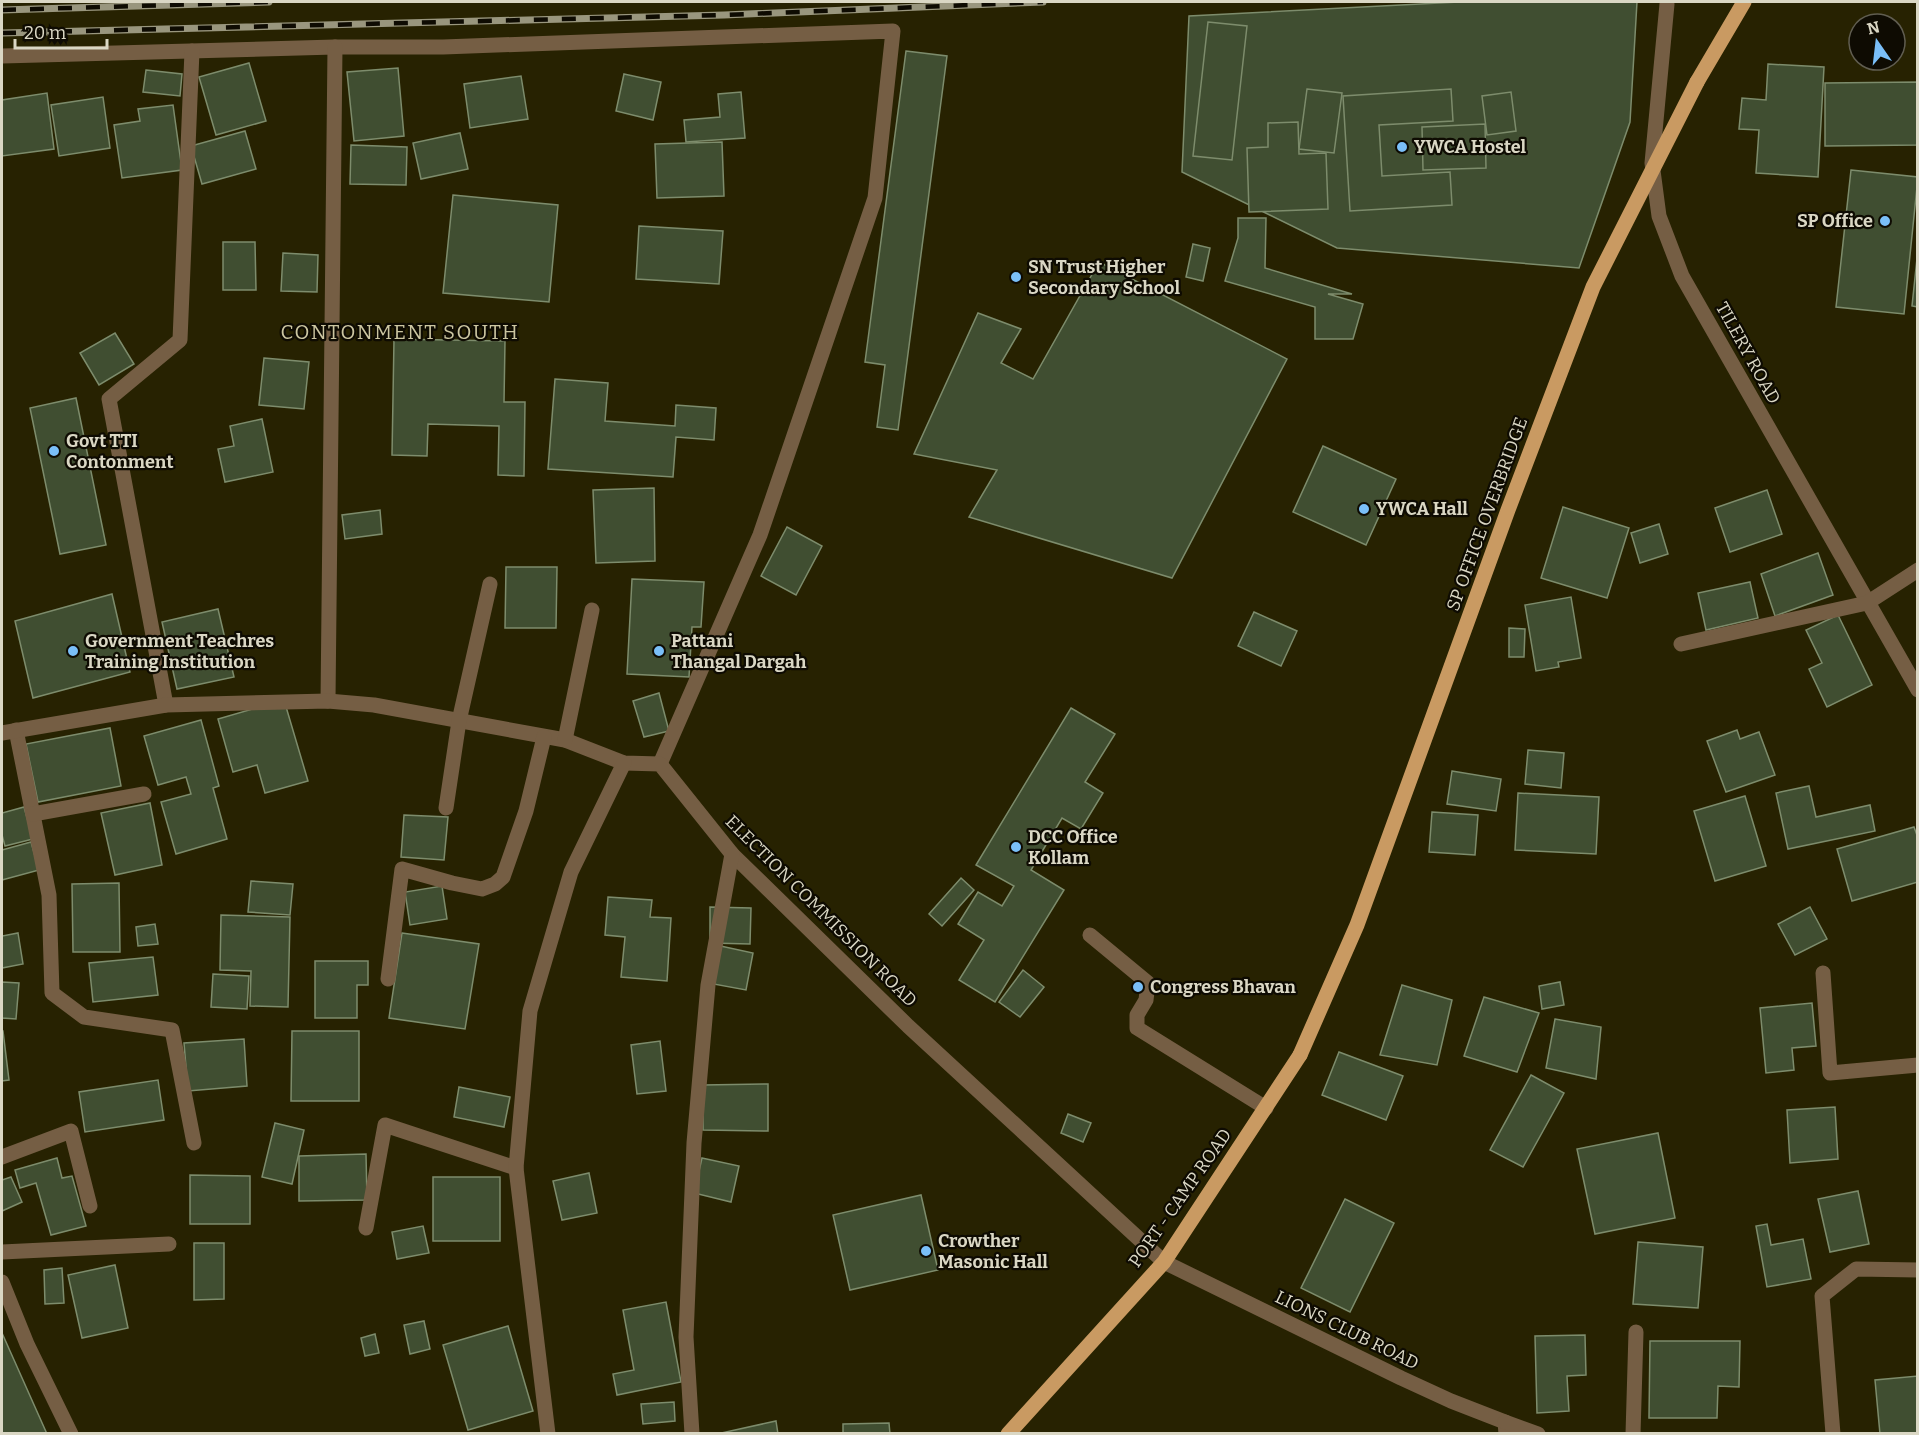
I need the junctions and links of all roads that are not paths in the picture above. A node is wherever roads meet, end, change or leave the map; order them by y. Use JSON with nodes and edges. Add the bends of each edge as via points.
{"nodes":[{"id":1,"x":1744,"y":2,"type":"edge"},
{"id":2,"x":1667,"y":4,"type":"dead end"},
{"id":3,"x":335,"y":47,"type":"junction"},
{"id":4,"x":192,"y":51,"type":"junction"},
{"id":5,"x":2,"y":56,"type":"edge"},
{"id":6,"x":1917,"y":570,"type":"edge"},
{"id":7,"x":490,"y":584,"type":"dead end"},
{"id":8,"x":1867,"y":603,"type":"junction"},
{"id":9,"x":592,"y":610,"type":"dead end"},
{"id":10,"x":1682,"y":644,"type":"dead end"},
{"id":11,"x":1917,"y":690,"type":"edge"},
{"id":12,"x":328,"y":701,"type":"junction"},
{"id":13,"x":166,"y":705,"type":"junction"},
{"id":14,"x":459,"y":721,"type":"junction"},
{"id":15,"x":9,"y":732,"type":"edge"},
{"id":16,"x":544,"y":736,"type":"junction"},
{"id":17,"x":565,"y":740,"type":"junction"},
{"id":18,"x":624,"y":763,"type":"junction"},
{"id":19,"x":660,"y":764,"type":"junction"},
{"id":20,"x":144,"y":794,"type":"dead end"},
{"id":21,"x":446,"y":808,"type":"dead end"},
{"id":22,"x":33,"y":814,"type":"junction"},
{"id":23,"x":732,"y":854,"type":"junction"},
{"id":24,"x":1090,"y":935,"type":"dead end"},
{"id":25,"x":1823,"y":973,"type":"dead end"},
{"id":26,"x":388,"y":979,"type":"dead end"},
{"id":27,"x":1300,"y":1055,"type":"joint"},
{"id":28,"x":1917,"y":1065,"type":"edge"},
{"id":29,"x":1266,"y":1108,"type":"junction"},
{"id":30,"x":194,"y":1143,"type":"dead end"},
{"id":31,"x":2,"y":1158,"type":"edge"},
{"id":32,"x":516,"y":1168,"type":"junction"},
{"id":33,"x":90,"y":1206,"type":"dead end"},
{"id":34,"x":366,"y":1228,"type":"dead end"},
{"id":35,"x":169,"y":1244,"type":"dead end"},
{"id":36,"x":2,"y":1252,"type":"edge"},
{"id":37,"x":1164,"y":1262,"type":"junction"},
{"id":38,"x":1917,"y":1270,"type":"edge"},
{"id":39,"x":2,"y":1282,"type":"edge"},
{"id":40,"x":1636,"y":1332,"type":"dead end"},
{"id":41,"x":1506,"y":1428,"type":"edge"},
{"id":42,"x":71,"y":1434,"type":"edge"},
{"id":43,"x":548,"y":1434,"type":"edge"},
{"id":44,"x":692,"y":1434,"type":"edge"},
{"id":45,"x":1008,"y":1434,"type":"edge"},
{"id":46,"x":1538,"y":1434,"type":"edge"},
{"id":47,"x":1633,"y":1434,"type":"edge"},
{"id":48,"x":1833,"y":1434,"type":"edge"}],
"edges":[{"from":1,"to":27,"type":"main road","name":"SP OFFICE OVERBRIDGE","bridge":true,"via":[[1697,82],[1593,287],[1357,926]]},
{"from":2,"to":8,"type":"street","name":"TILERY ROAD","via":[[1652,163],[1659,216],[1682,276]]},
{"from":3,"to":4,"type":"street"},
{"from":3,"to":12,"type":"street"},
{"from":3,"to":19,"type":"street","via":[[443,47],[893,31],[874,198],[760,535]]},
{"from":4,"to":5,"type":"street"},
{"from":4,"to":13,"type":"street","via":[[180,340],[109,399]]},
{"from":6,"to":8,"type":"street"},
{"from":7,"to":14,"type":"street"},
{"from":8,"to":10,"type":"street"},
{"from":8,"to":11,"type":"street","name":"TILERY ROAD"},
{"from":9,"to":17,"type":"street"},
{"from":12,"to":13,"type":"street"},
{"from":12,"to":14,"type":"street"},
{"from":13,"to":15,"type":"street"},
{"from":14,"to":16,"type":"street"},
{"from":14,"to":21,"type":"street"},
{"from":15,"to":22,"type":"street"},
{"from":16,"to":17,"type":"street"},
{"from":16,"to":26,"type":"street","via":[[526,811],[502,877],[495,884],[482,889],[402,869]]},
{"from":17,"to":18,"type":"street"},
{"from":18,"to":19,"type":"street"},
{"from":18,"to":32,"type":"street","via":[[571,872],[530,1011]]},
{"from":19,"to":23,"type":"street","name":"ELECTION COMMISSION ROAD"},
{"from":20,"to":22,"type":"street"},
{"from":22,"to":30,"type":"street","via":[[49,895],[52,993],[84,1017],[172,1030]]},
{"from":23,"to":37,"type":"street","name":"ELECTION COMMISSION ROAD","via":[[908,1026]]},
{"from":23,"to":44,"type":"street","via":[[708,985],[694,1143],[686,1337]]},
{"from":24,"to":29,"type":"street","via":[[1148,983],[1146,999],[1137,1015],[1137,1028]]},
{"from":25,"to":28,"type":"street","via":[[1830,1073]]},
{"from":27,"to":29,"type":"main road","name":"PORT - CAMP ROAD"},
{"from":29,"to":37,"type":"main road","name":"PORT - CAMP ROAD"},
{"from":31,"to":33,"type":"street","via":[[71,1131]]},
{"from":32,"to":34,"type":"street","via":[[385,1125]]},
{"from":32,"to":43,"type":"street"},
{"from":35,"to":36,"type":"street"},
{"from":37,"to":41,"type":"street","name":"LIONS CLUB ROAD"},
{"from":37,"to":45,"type":"main road","name":"PORT - CAMP ROAD"},
{"from":38,"to":48,"type":"street","via":[[1856,1269],[1822,1296]]},
{"from":39,"to":42,"type":"street"},
{"from":40,"to":47,"type":"street"},
{"from":41,"to":46,"type":"street","name":"LIONS CLUB ROAD"}]}
